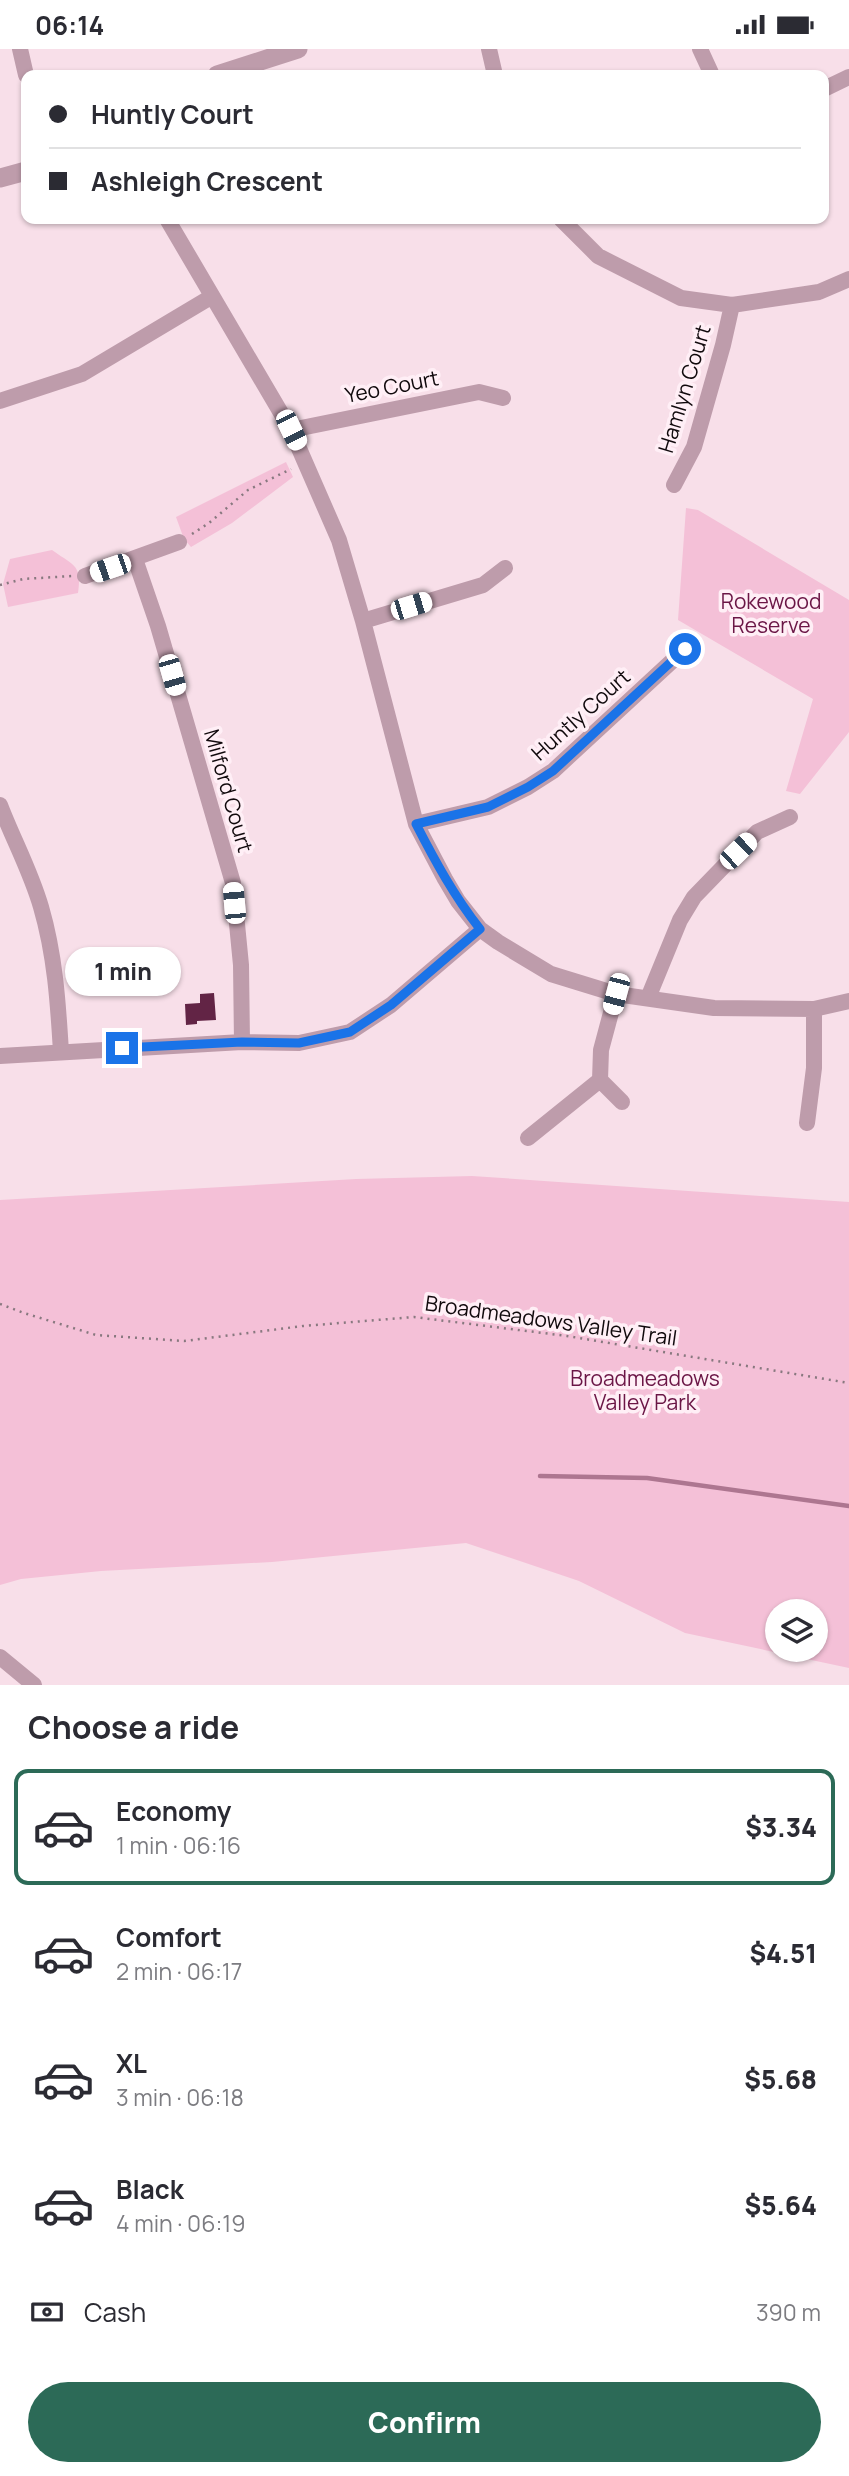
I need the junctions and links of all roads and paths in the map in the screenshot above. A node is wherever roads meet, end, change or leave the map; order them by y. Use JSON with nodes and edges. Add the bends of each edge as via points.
{"nodes":[{"id":1,"x":20,"y":49,"type":"edge"},
{"id":2,"x":298,"y":49,"type":"edge"},
{"id":3,"x":489,"y":49,"type":"edge"},
{"id":4,"x":700,"y":49,"type":"edge"},
{"id":5,"x":25,"y":70,"type":"edge"},
{"id":6,"x":233,"y":70,"type":"edge"},
{"id":7,"x":494,"y":70,"type":"edge"},
{"id":8,"x":710,"y":70,"type":"edge"},
{"id":9,"x":849,"y":77,"type":"edge"},
{"id":10,"x":829,"y":87,"type":"edge"},
{"id":11,"x":21,"y":172,"type":"edge"},
{"id":12,"x":0,"y":178,"type":"edge"},
{"id":13,"x":170,"y":224,"type":"edge"},
{"id":14,"x":567,"y":224,"type":"edge"},
{"id":15,"x":849,"y":279,"type":"edge"},
{"id":16,"x":211,"y":297,"type":"junction"},
{"id":17,"x":732,"y":305,"type":"junction"},
{"id":18,"x":503,"y":398,"type":"dead end"},
{"id":19,"x":0,"y":401,"type":"edge"},
{"id":20,"x":291,"y":430,"type":"junction"},
{"id":21,"x":306,"y":462,"type":"junction"},
{"id":22,"x":674,"y":485,"type":"dead end"},
{"id":23,"x":179,"y":543,"type":"joint"},
{"id":24,"x":135,"y":559,"type":"junction"},
{"id":25,"x":505,"y":568,"type":"dead end"},
{"id":26,"x":85,"y":576,"type":"joint"},
{"id":27,"x":0,"y":585,"type":"edge"},
{"id":28,"x":363,"y":621,"type":"junction"},
{"id":29,"x":685,"y":649,"type":"dead end"},
{"id":30,"x":0,"y":806,"type":"edge"},
{"id":31,"x":790,"y":817,"type":"dead end"},
{"id":32,"x":416,"y":824,"type":"junction"},
{"id":33,"x":480,"y":929,"type":"junction"},
{"id":34,"x":616,"y":994,"type":"junction"},
{"id":35,"x":648,"y":998,"type":"junction"},
{"id":36,"x":849,"y":1000,"type":"edge"},
{"id":37,"x":814,"y":1009,"type":"junction"},
{"id":38,"x":242,"y":1042,"type":"junction"},
{"id":39,"x":61,"y":1052,"type":"junction"},
{"id":40,"x":0,"y":1056,"type":"edge"},
{"id":41,"x":600,"y":1080,"type":"junction"},
{"id":42,"x":622,"y":1102,"type":"dead end"},
{"id":43,"x":807,"y":1123,"type":"dead end"},
{"id":44,"x":528,"y":1138,"type":"dead end"},
{"id":45,"x":0,"y":1304,"type":"edge"},
{"id":46,"x":849,"y":1383,"type":"edge"},
{"id":47,"x":0,"y":1657,"type":"edge"},
{"id":48,"x":34,"y":1685,"type":"edge"}],
"edges":[{"from":1,"to":5,"type":"street"},
{"from":2,"to":6,"type":"street"},
{"from":3,"to":7,"type":"street"},
{"from":4,"to":8,"type":"street"},
{"from":9,"to":10,"type":"street"},
{"from":11,"to":12,"type":"street"},
{"from":13,"to":16,"type":"street"},
{"from":14,"to":17,"type":"street","via":[[598,256],[681,298]]},
{"from":15,"to":17,"type":"street","via":[[819,292]]},
{"from":16,"to":19,"type":"street","via":[[82,374]]},
{"from":16,"to":20,"type":"street"},
{"from":17,"to":22,"type":"street","name":"Hamlyn Court","via":[[694,447]]},
{"from":18,"to":20,"type":"street","name":"Yeo Court","via":[[479,392]]},
{"from":20,"to":21,"type":"street"},
{"from":21,"to":23,"type":"path","via":[[248,490]]},
{"from":21,"to":28,"type":"street","via":[[339,540]]},
{"from":23,"to":24,"type":"street"},
{"from":24,"to":26,"type":"street"},
{"from":24,"to":38,"type":"street","name":"Milford Court","via":[[233,883]]},
{"from":25,"to":28,"type":"street","via":[[483,585]]},
{"from":26,"to":27,"type":"path","via":[[23,579]]},
{"from":28,"to":32,"type":"street"},
{"from":29,"to":32,"type":"street","name":"Huntly Court","via":[[553,771],[488,807]]},
{"from":30,"to":39,"type":"street","via":[[40,904],[57,981]]},
{"from":31,"to":35,"type":"street","via":[[757,832],[694,897]]},
{"from":32,"to":33,"type":"street","via":[[458,901]]},
{"from":33,"to":34,"type":"street","via":[[551,974]]},
{"from":33,"to":38,"type":"street","via":[[391,1005],[350,1032],[299,1043]]},
{"from":34,"to":35,"type":"street"},
{"from":34,"to":41,"type":"street","via":[[601,1050]]},
{"from":35,"to":37,"type":"street","via":[[714,1008]]},
{"from":36,"to":37,"type":"street"},
{"from":37,"to":43,"type":"street","via":[[814,1067]]},
{"from":38,"to":39,"type":"street"},
{"from":39,"to":40,"type":"street"},
{"from":41,"to":42,"type":"street"},
{"from":41,"to":44,"type":"street"},
{"from":45,"to":46,"type":"path","name":"Broadmeadows Valley Trail","via":[[96,1335],[184,1341],[414,1317],[567,1336]]},
{"from":47,"to":48,"type":"street"}]}
